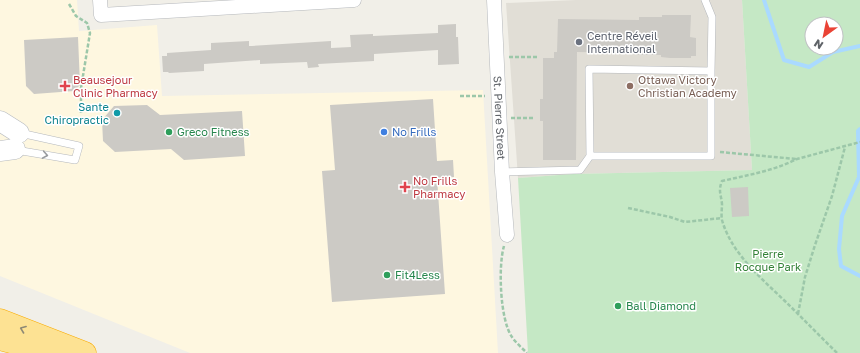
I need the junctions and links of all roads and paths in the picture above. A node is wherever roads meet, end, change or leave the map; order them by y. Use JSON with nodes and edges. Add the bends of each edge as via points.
{"nodes":[{"id":1,"x":100,"y":0,"type":"edge"},
{"id":2,"x":354,"y":0,"type":"edge"},
{"id":3,"x":494,"y":0,"type":"edge"},
{"id":4,"x":705,"y":0,"type":"edge"},
{"id":5,"x":288,"y":2,"type":"edge"},
{"id":6,"x":69,"y":4,"type":"dead end"},
{"id":7,"x":496,"y":57,"type":"junction"},
{"id":8,"x":537,"y":58,"type":"dead end"},
{"id":9,"x":711,"y":72,"type":"junction"},
{"id":10,"x":498,"y":95,"type":"junction"},
{"id":11,"x":460,"y":96,"type":"dead end"},
{"id":12,"x":81,"y":113,"type":"dead end"},
{"id":13,"x":499,"y":118,"type":"junction"},
{"id":14,"x":535,"y":118,"type":"dead end"},
{"id":15,"x":0,"y":121,"type":"edge"},
{"id":16,"x":0,"y":128,"type":"edge"},
{"id":17,"x":860,"y":142,"type":"edge"},
{"id":18,"x":9,"y":145,"type":"edge"},
{"id":19,"x":845,"y":146,"type":"junction"},
{"id":20,"x":711,"y":151,"type":"junction"},
{"id":21,"x":590,"y":156,"type":"junction"},
{"id":22,"x":796,"y":159,"type":"junction"},
{"id":23,"x":502,"y":172,"type":"junction"},
{"id":24,"x":628,"y":208,"type":"dead end"},
{"id":25,"x":722,"y":218,"type":"junction"},
{"id":26,"x":507,"y":235,"type":"joint"},
{"id":27,"x":798,"y":314,"type":"junction"},
{"id":28,"x":0,"y":320,"type":"edge"},
{"id":29,"x":0,"y":339,"type":"edge"},
{"id":30,"x":51,"y":353,"type":"edge"},
{"id":31,"x":85,"y":353,"type":"edge"},
{"id":32,"x":527,"y":353,"type":"edge"},
{"id":33,"x":837,"y":353,"type":"edge"}],
"edges":[{"from":1,"to":5,"type":"street","via":[[101,16]]},
{"from":2,"to":5,"type":"street"},
{"from":3,"to":7,"type":"street","name":"St. Pierre Street"},
{"from":4,"to":9,"type":"lane","via":[[712,17]]},
{"from":6,"to":12,"type":"path","via":[[76,16],[87,23],[90,33],[81,88]]},
{"from":7,"to":8,"type":"path"},
{"from":7,"to":10,"type":"street","name":"St. Pierre Street"},
{"from":9,"to":20,"type":"lane"},
{"from":9,"to":21,"type":"lane","via":[[589,69]]},
{"from":10,"to":11,"type":"path"},
{"from":10,"to":13,"type":"street","name":"St. Pierre Street"},
{"from":13,"to":14,"type":"path"},
{"from":13,"to":23,"type":"street","name":"St. Pierre Street"},
{"from":15,"to":18,"type":"main road"},
{"from":16,"to":18,"type":"lane"},
{"from":17,"to":19,"type":"path"},
{"from":18,"to":18,"type":"lane","one_way":true,"via":[[75,160],[79,146]]},
{"from":19,"to":22,"type":"path"},
{"from":19,"to":27,"type":"path","via":[[832,196],[807,270]]},
{"from":20,"to":21,"type":"lane","via":[[711,156]]},
{"from":20,"to":22,"type":"path"},
{"from":21,"to":23,"type":"lane","via":[[580,170]]},
{"from":22,"to":25,"type":"path","via":[[765,172],[722,180],[719,188]]},
{"from":23,"to":26,"type":"street","name":"St. Pierre Street"},
{"from":24,"to":25,"type":"path","via":[[684,222]]},
{"from":25,"to":27,"type":"path","via":[[729,237],[759,277]]},
{"from":26,"to":32,"type":"path","via":[[501,269],[504,319],[511,336]]},
{"from":27,"to":33,"type":"path"},
{"from":31,"to":28,"type":"highway","one_way":true},
{"from":29,"to":30,"type":"highway"}]}
